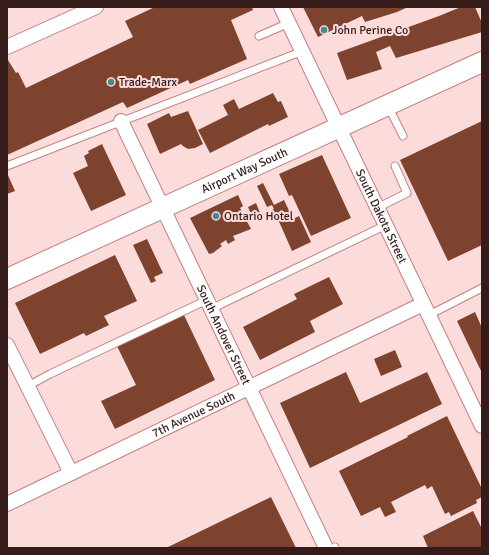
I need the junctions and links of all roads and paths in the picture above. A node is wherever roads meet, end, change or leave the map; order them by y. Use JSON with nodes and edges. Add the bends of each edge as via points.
{"nodes":[{"id":1,"x":96,"y":7,"type":"edge"},
{"id":2,"x":281,"y":7,"type":"edge"},
{"id":3,"x":289,"y":23,"type":"junction"},
{"id":4,"x":259,"y":36,"type":"dead end"},
{"id":5,"x":7,"y":47,"type":"edge"},
{"id":6,"x":302,"y":51,"type":"junction"},
{"id":7,"x":482,"y":62,"type":"edge"},
{"id":8,"x":388,"y":105,"type":"junction"},
{"id":9,"x":121,"y":121,"type":"junction"},
{"id":10,"x":339,"y":127,"type":"junction"},
{"id":11,"x":403,"y":136,"type":"dead end"},
{"id":12,"x":7,"y":166,"type":"edge"},
{"id":13,"x":395,"y":166,"type":"dead end"},
{"id":14,"x":162,"y":208,"type":"junction"},
{"id":15,"x":377,"y":208,"type":"junction"},
{"id":16,"x":386,"y":225,"type":"junction"},
{"id":17,"x":7,"y":279,"type":"edge"},
{"id":18,"x":482,"y":288,"type":"edge"},
{"id":19,"x":209,"y":305,"type":"junction"},
{"id":20,"x":426,"y":309,"type":"junction"},
{"id":21,"x":7,"y":345,"type":"edge"},
{"id":22,"x":28,"y":386,"type":"junction"},
{"id":23,"x":248,"y":387,"type":"junction"},
{"id":24,"x":482,"y":426,"type":"edge"},
{"id":25,"x":71,"y":473,"type":"junction"},
{"id":26,"x":7,"y":504,"type":"edge"},
{"id":27,"x":332,"y":548,"type":"edge"}],
"edges":[{"from":1,"to":5,"type":"street"},
{"from":2,"to":3,"type":"street","name":"South Dakota Street"},
{"from":3,"to":4,"type":"lane"},
{"from":3,"to":6,"type":"street","name":"South Dakota Street"},
{"from":6,"to":9,"type":"lane"},
{"from":6,"to":10,"type":"street","name":"South Dakota Street"},
{"from":7,"to":8,"type":"main road","name":"Airport Way South"},
{"from":8,"to":10,"type":"main road","name":"Airport Way South"},
{"from":8,"to":11,"type":"lane"},
{"from":9,"to":12,"type":"lane"},
{"from":9,"to":14,"type":"street","name":"South Andover Street"},
{"from":10,"to":14,"type":"main road","name":"Airport Way South"},
{"from":10,"to":15,"type":"street","name":"South Dakota Street"},
{"from":13,"to":15,"type":"lane","via":[[407,192]]},
{"from":14,"to":17,"type":"main road","name":"Airport Way South"},
{"from":14,"to":19,"type":"street","name":"South Andover Street"},
{"from":15,"to":16,"type":"street","name":"South Dakota Street"},
{"from":16,"to":19,"type":"lane"},
{"from":16,"to":20,"type":"street","name":"South Dakota Street"},
{"from":18,"to":20,"type":"lane"},
{"from":19,"to":22,"type":"lane"},
{"from":19,"to":23,"type":"street","name":"South Andover Street"},
{"from":20,"to":23,"type":"street","name":"7th Avenue South"},
{"from":20,"to":24,"type":"street","name":"South Dakota Street"},
{"from":21,"to":22,"type":"street"},
{"from":22,"to":25,"type":"street"},
{"from":23,"to":25,"type":"street","name":"7th Avenue South"},
{"from":23,"to":27,"type":"street","name":"South Andover Street"},
{"from":25,"to":26,"type":"street","name":"7th Avenue South"}]}
